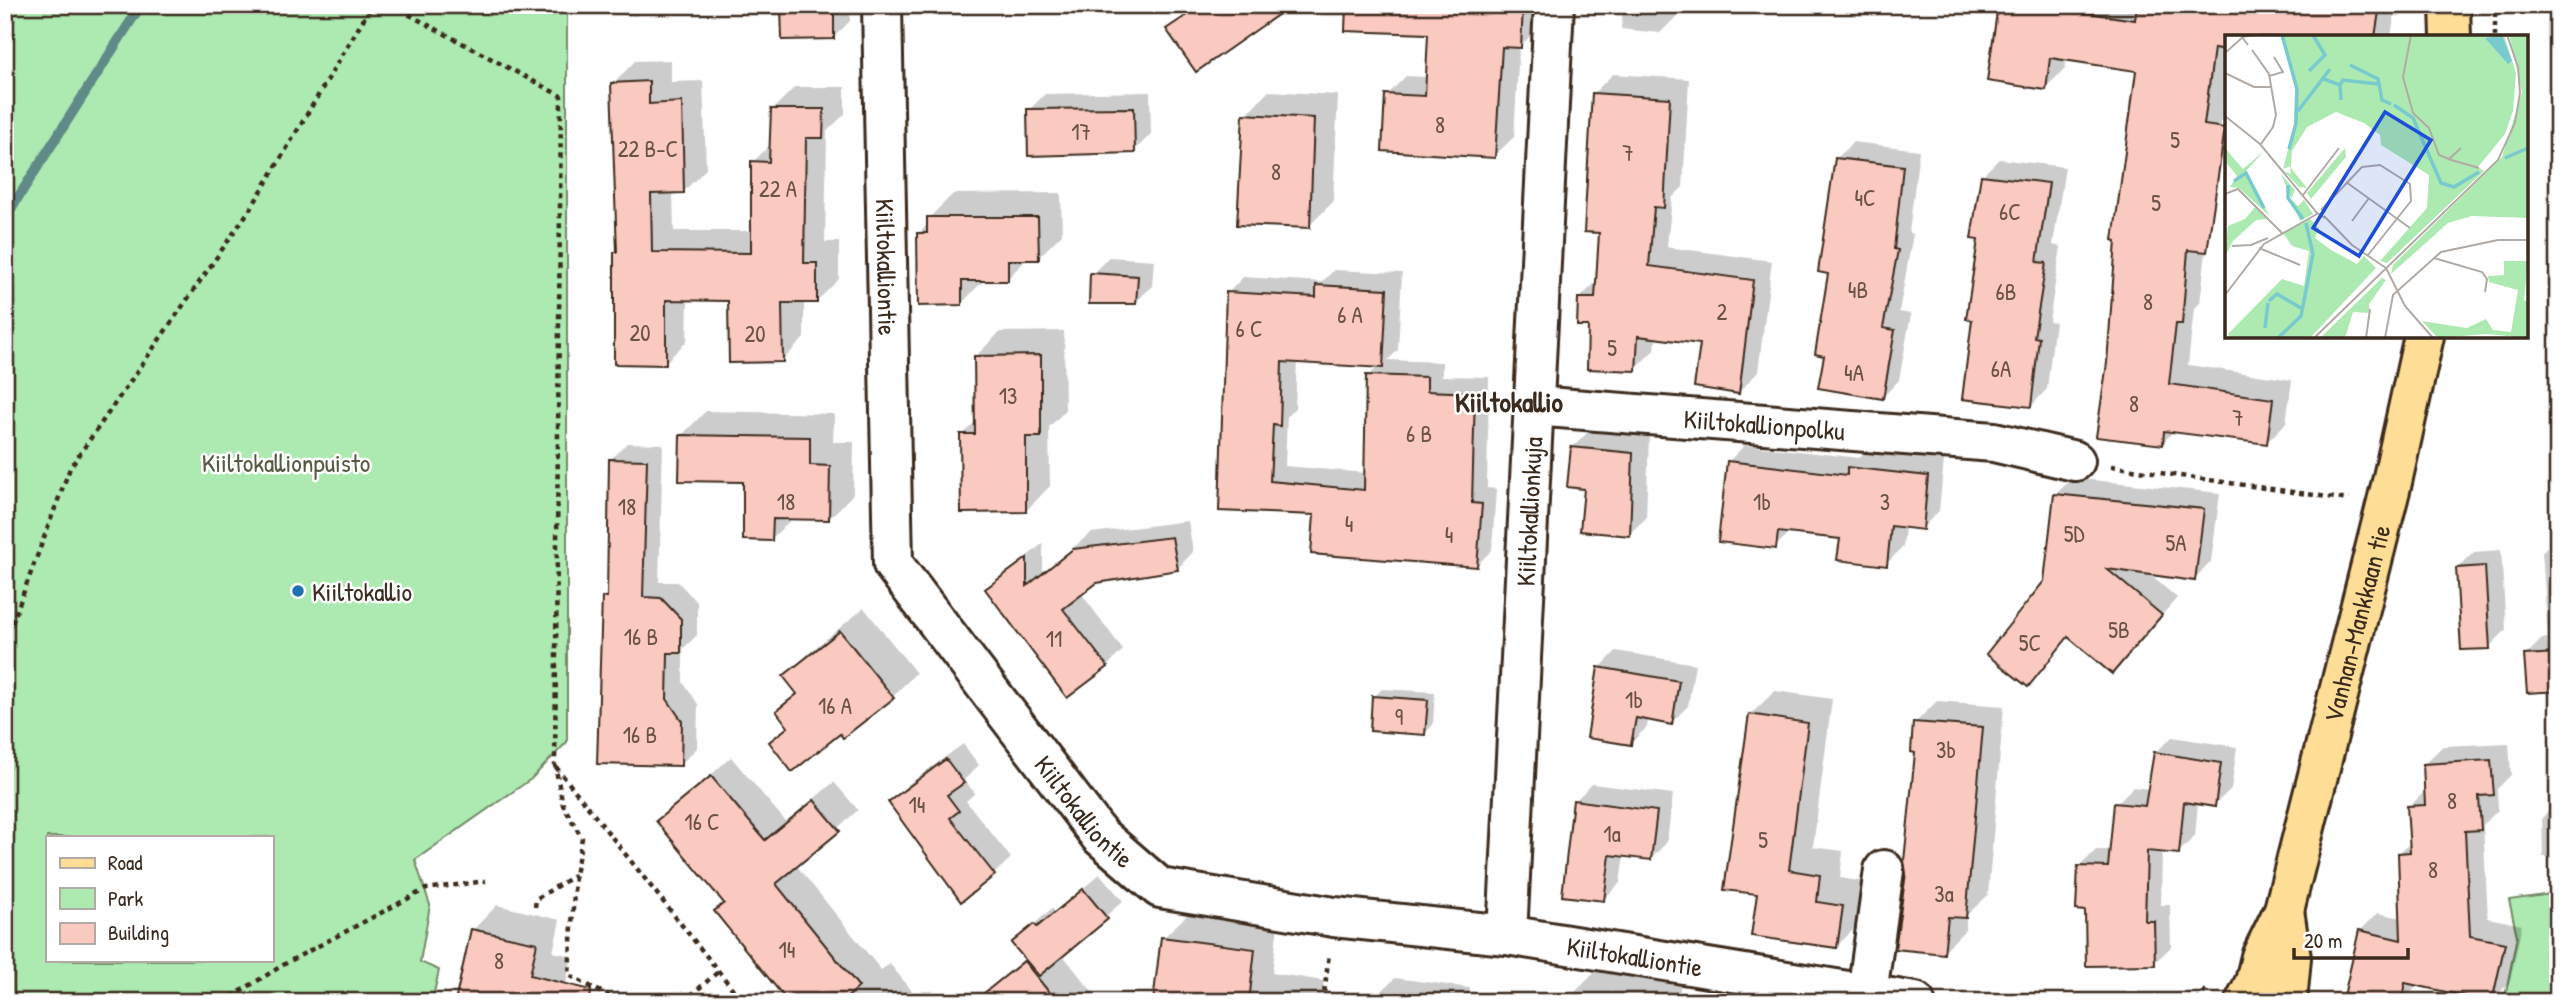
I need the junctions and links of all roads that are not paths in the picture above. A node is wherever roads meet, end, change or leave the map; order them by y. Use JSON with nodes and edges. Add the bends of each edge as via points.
{"nodes":[{"id":1,"x":882,"y":5,"type":"edge"},
{"id":2,"x":1554,"y":5,"type":"edge"},
{"id":3,"x":2450,"y":5,"type":"edge"},
{"id":4,"x":2451,"y":35,"type":"edge"},
{"id":5,"x":2424,"y":338,"type":"edge"},
{"id":6,"x":1534,"y":406,"type":"junction"},
{"id":7,"x":2075,"y":461,"type":"road end"},
{"id":8,"x":1884,"y":870,"type":"dead end"},
{"id":9,"x":2284,"y":911,"type":"junction"},
{"id":10,"x":1507,"y":935,"type":"junction"},
{"id":11,"x":1867,"y":994,"type":"junction"},
{"id":12,"x":1915,"y":1002,"type":"edge"},
{"id":13,"x":2245,"y":1002,"type":"edge"},
{"id":14,"x":2287,"y":1002,"type":"edge"}],
"edges":[{"from":1,"to":10,"type":"street","name":"Kiiltokalliontie","via":[[893,564],[1100,836],[1160,888],[1334,917]]},
{"from":2,"to":6,"type":"street","name":"Kiiltokallionkuja"},
{"from":3,"to":4,"type":"main road"},
{"from":5,"to":9,"type":"main road","name":"Vanhan-Mankkaan tie"},
{"from":6,"to":7,"type":"street","name":"Kiiltokallionpolku","via":[[1994,442]]},
{"from":6,"to":10,"type":"street","name":"Kiiltokallionkuja"},
{"from":8,"to":11,"type":"street"},
{"from":9,"to":13,"type":"main road","name":"Vanhan-Mankkaan tie"},
{"from":9,"to":14,"type":"main road","name":"Vanhan-Mankkaan tie","via":[[2291,958]]},
{"from":10,"to":11,"type":"street","name":"Kiiltokalliontie"},
{"from":11,"to":12,"type":"street","name":"Kiiltokalliontie"}]}
